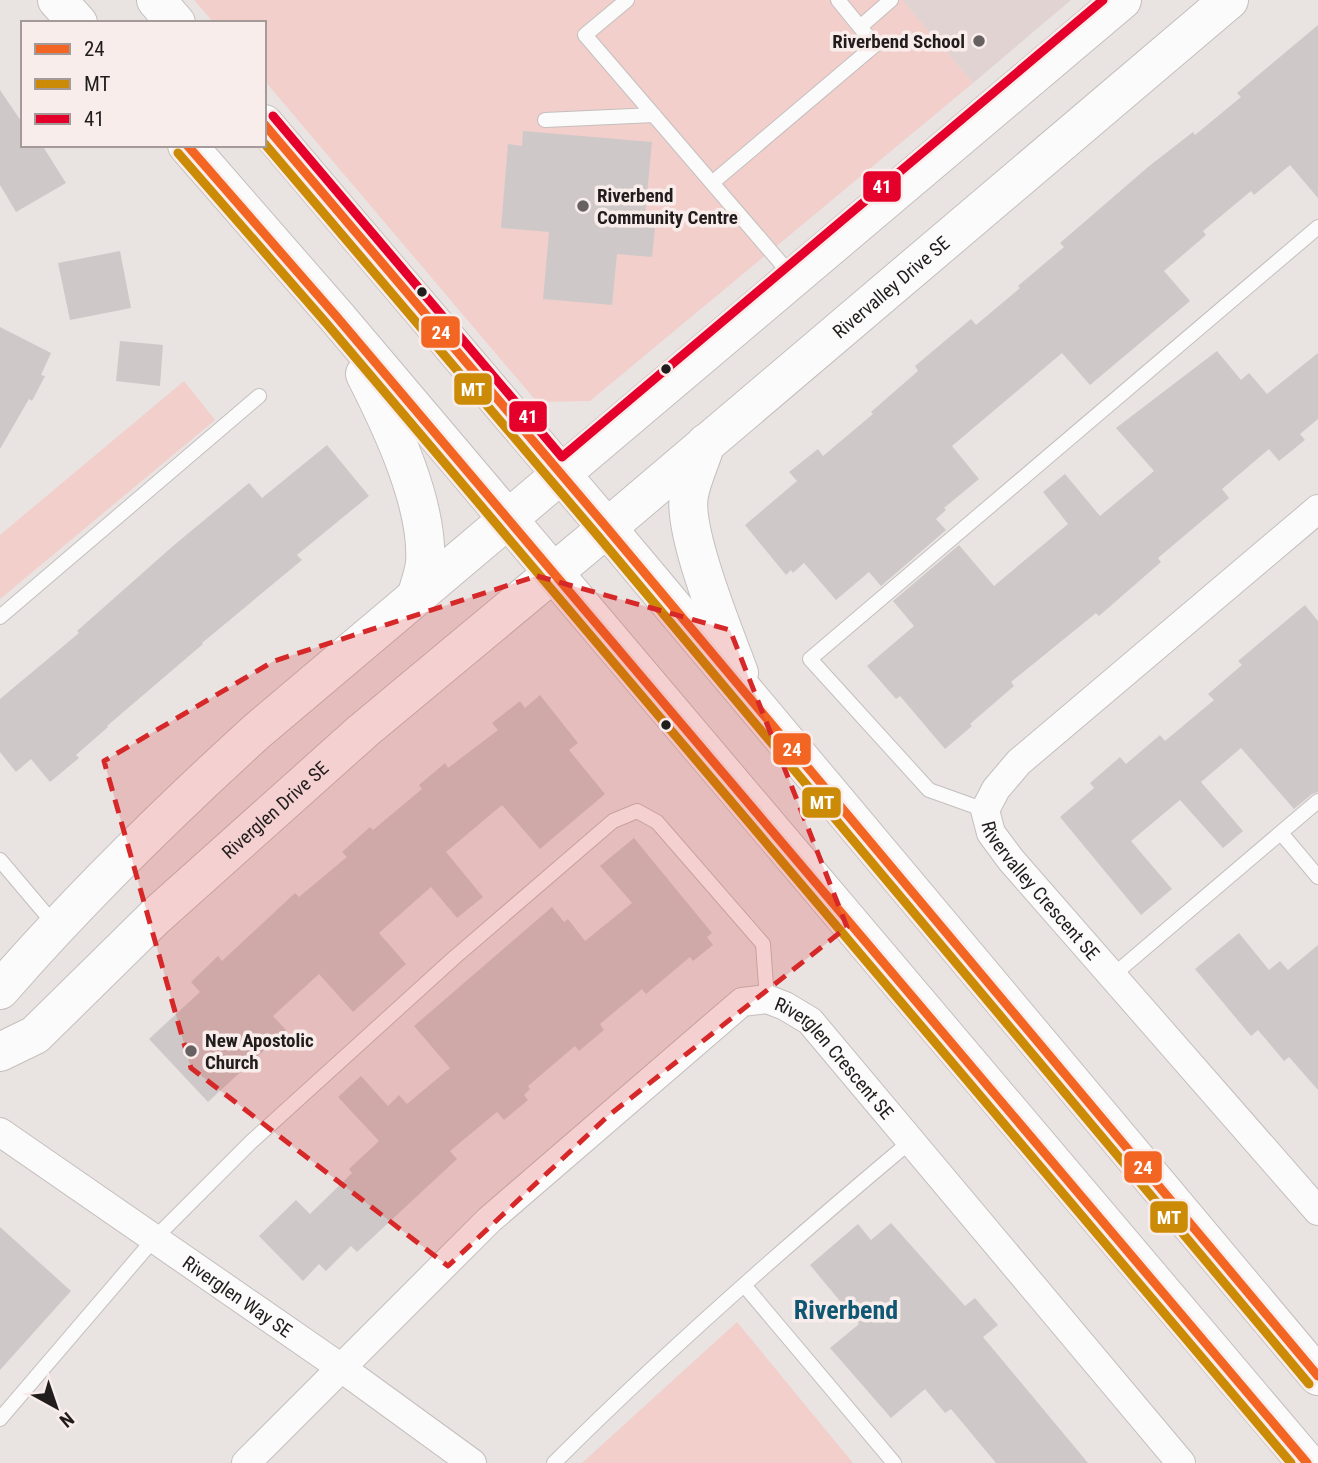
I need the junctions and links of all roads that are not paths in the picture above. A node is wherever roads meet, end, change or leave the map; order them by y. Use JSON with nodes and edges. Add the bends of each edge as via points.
{"nodes":[{"id":1,"x":57,"y":0,"type":"edge"},
{"id":2,"x":156,"y":0,"type":"edge"},
{"id":3,"x":627,"y":0,"type":"edge"},
{"id":4,"x":838,"y":0,"type":"edge"},
{"id":5,"x":891,"y":0,"type":"edge"},
{"id":6,"x":1122,"y":0,"type":"edge"},
{"id":7,"x":1229,"y":0,"type":"edge"},
{"id":8,"x":76,"y":21,"type":"edge"},
{"id":9,"x":174,"y":21,"type":"edge"},
{"id":10,"x":860,"y":27,"type":"junction"},
{"id":11,"x":653,"y":116,"type":"junction"},
{"id":12,"x":545,"y":120,"type":"dead end"},
{"id":13,"x":266,"y":126,"type":"edge"},
{"id":14,"x":189,"y":147,"type":"edge"},
{"id":15,"x":712,"y":183,"type":"junction"},
{"id":16,"x":1318,"y":227,"type":"edge"},
{"id":17,"x":793,"y":277,"type":"junction"},
{"id":18,"x":336,"y":316,"type":"junction"},
{"id":19,"x":259,"y":396,"type":"dead end"},
{"id":20,"x":707,"y":443,"type":"junction"},
{"id":21,"x":561,"y":474,"type":"junction"},
{"id":22,"x":1318,"y":509,"type":"edge"},
{"id":23,"x":507,"y":519,"type":"junction"},
{"id":24,"x":607,"y":528,"type":"junction"},
{"id":25,"x":554,"y":573,"type":"junction"},
{"id":26,"x":417,"y":594,"type":"junction"},
{"id":27,"x":0,"y":617,"type":"edge"},
{"id":28,"x":750,"y":701,"type":"junction"},
{"id":29,"x":1318,"y":800,"type":"edge"},
{"id":30,"x":985,"y":810,"type":"junction"},
{"id":31,"x":1281,"y":833,"type":"junction"},
{"id":32,"x":0,"y":860,"type":"edge"},
{"id":33,"x":1318,"y":877,"type":"edge"},
{"id":34,"x":56,"y":926,"type":"junction"},
{"id":35,"x":1111,"y":977,"type":"junction"},
{"id":36,"x":0,"y":990,"type":"edge"},
{"id":37,"x":767,"y":999,"type":"junction"},
{"id":38,"x":0,"y":1052,"type":"edge"},
{"id":39,"x":0,"y":1132,"type":"edge"},
{"id":40,"x":911,"y":1141,"type":"junction"},
{"id":41,"x":1318,"y":1210,"type":"edge"},
{"id":42,"x":154,"y":1239,"type":"junction"},
{"id":43,"x":744,"y":1285,"type":"junction"},
{"id":44,"x":341,"y":1367,"type":"junction"},
{"id":45,"x":1318,"y":1376,"type":"edge"},
{"id":46,"x":0,"y":1419,"type":"edge"},
{"id":47,"x":246,"y":1463,"type":"edge"},
{"id":48,"x":472,"y":1463,"type":"edge"},
{"id":49,"x":554,"y":1463,"type":"edge"},
{"id":50,"x":894,"y":1463,"type":"edge"},
{"id":51,"x":1181,"y":1463,"type":"edge"},
{"id":52,"x":1307,"y":1463,"type":"edge"}],
"edges":[{"from":1,"to":8,"type":"main road"},
{"from":2,"to":9,"type":"main road"},
{"from":3,"to":11,"type":"lane","via":[[585,35]]},
{"from":4,"to":10,"type":"lane"},
{"from":5,"to":10,"type":"lane"},
{"from":6,"to":17,"type":"main road"},
{"from":7,"to":20,"type":"main road","name":"Rivervalley Drive SE"},
{"from":10,"to":15,"type":"lane","via":[[875,46]]},
{"from":11,"to":12,"type":"lane"},
{"from":11,"to":15,"type":"lane"},
{"from":13,"to":21,"type":"main road"},
{"from":14,"to":18,"type":"main road"},
{"from":15,"to":17,"type":"lane"},
{"from":16,"to":30,"type":"lane","via":[[810,659],[929,790]]},
{"from":17,"to":21,"type":"main road"},
{"from":18,"to":23,"type":"main road"},
{"from":18,"to":26,"type":"main road","via":[[387,416],[413,488],[425,563]]},
{"from":19,"to":27,"type":"lane"},
{"from":20,"to":24,"type":"main road","name":"Rivervalley Drive SE"},
{"from":20,"to":28,"type":"main road","via":[[688,495],[689,516],[720,622]]},
{"from":21,"to":23,"type":"main road"},
{"from":21,"to":24,"type":"main road"},
{"from":22,"to":30,"type":"street","name":"Rivervalley Crescent SE","via":[[1019,762]]},
{"from":23,"to":25,"type":"main road"},
{"from":23,"to":26,"type":"main road"},
{"from":24,"to":25,"type":"main road","name":"Rivervalley Drive SE"},
{"from":24,"to":28,"type":"main road"},
{"from":25,"to":38,"type":"main road","name":"Riverglen Drive SE","via":[[363,731],[222,856],[35,1035]]},
{"from":25,"to":52,"type":"main road"},
{"from":26,"to":34,"type":"main road","via":[[172,808]]},
{"from":28,"to":45,"type":"main road"},
{"from":29,"to":31,"type":"lane"},
{"from":30,"to":35,"type":"street","name":"Rivervalley Crescent SE","via":[[991,834]]},
{"from":31,"to":33,"type":"lane"},
{"from":31,"to":35,"type":"lane"},
{"from":32,"to":34,"type":"lane"},
{"from":34,"to":36,"type":"main road"},
{"from":35,"to":41,"type":"street","name":"Rivervalley Crescent SE"},
{"from":37,"to":40,"type":"street","name":"Riverglen Crescent SE","via":[[810,1021]]},
{"from":37,"to":42,"type":"lane","via":[[763,944],[657,822],[637,811],[613,821],[455,957],[250,1142]]},
{"from":37,"to":44,"type":"street","name":"Riverglen Crescent SE","via":[[742,1002],[510,1202]]},
{"from":39,"to":42,"type":"street","name":"Riverglen Way SE"},
{"from":40,"to":43,"type":"lane"},
{"from":40,"to":51,"type":"street","name":"Riverglen Crescent SE"},
{"from":42,"to":44,"type":"street","name":"Riverglen Way SE"},
{"from":42,"to":46,"type":"lane"},
{"from":43,"to":49,"type":"lane"},
{"from":43,"to":50,"type":"lane"},
{"from":44,"to":47,"type":"street","name":"Riverglen Crescent SE"},
{"from":44,"to":48,"type":"street","name":"Riverglen Way SE"}]}
